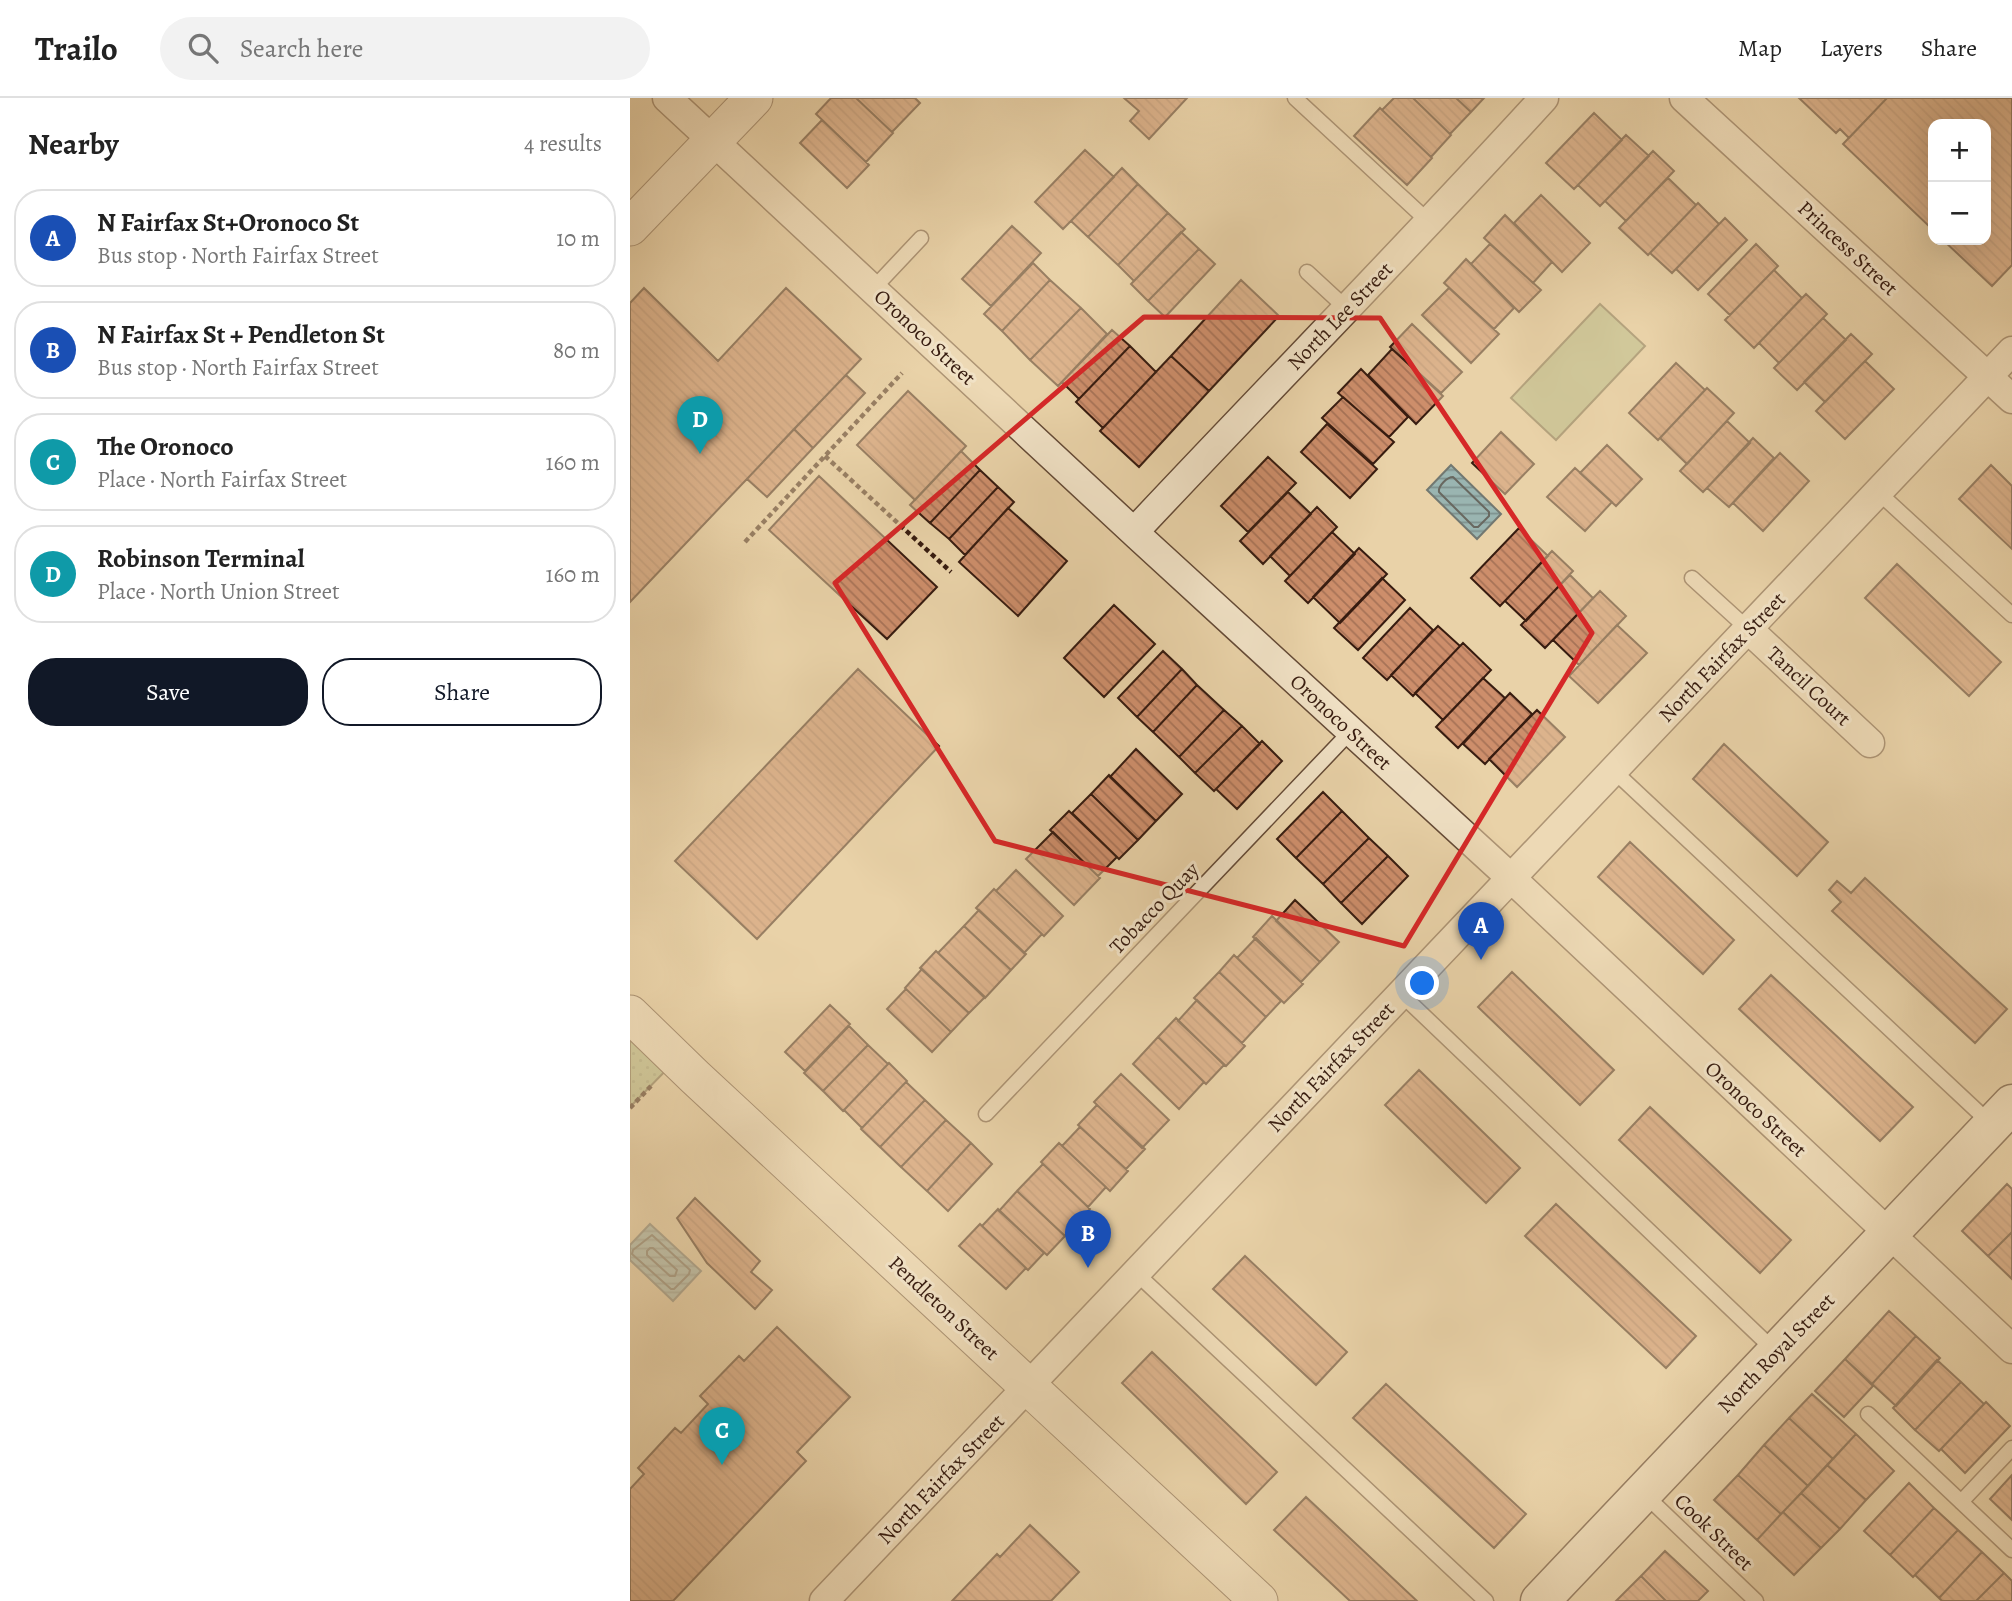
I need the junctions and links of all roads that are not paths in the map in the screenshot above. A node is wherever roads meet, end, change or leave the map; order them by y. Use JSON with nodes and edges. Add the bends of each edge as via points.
{"nodes":[{"id":1,"x":667,"y":98,"type":"edge"},
{"id":2,"x":754,"y":98,"type":"edge"},
{"id":3,"x":1294,"y":98,"type":"edge"},
{"id":4,"x":1544,"y":98,"type":"edge"},
{"id":5,"x":1684,"y":98,"type":"edge"},
{"id":6,"x":713,"y":141,"type":"junction"},
{"id":7,"x":1430,"y":223,"type":"junction"},
{"id":8,"x":630,"y":227,"type":"edge"},
{"id":9,"x":921,"y":238,"type":"dead end"},
{"id":10,"x":1307,"y":272,"type":"dead end"},
{"id":11,"x":873,"y":289,"type":"junction"},
{"id":12,"x":1346,"y":308,"type":"junction"},
{"id":13,"x":2012,"y":351,"type":"edge"},
{"id":14,"x":1988,"y":377,"type":"junction"},
{"id":15,"x":2012,"y":399,"type":"edge"},
{"id":16,"x":1878,"y":492,"type":"junction"},
{"id":17,"x":1134,"y":532,"type":"junction"},
{"id":18,"x":1692,"y":578,"type":"dead end"},
{"id":19,"x":2012,"y":615,"type":"edge"},
{"id":20,"x":1748,"y":629,"type":"junction"},
{"id":21,"x":1351,"y":731,"type":"junction"},
{"id":22,"x":1870,"y":743,"type":"dead end"},
{"id":23,"x":1614,"y":771,"type":"junction"},
{"id":24,"x":1511,"y":878,"type":"junction"},
{"id":25,"x":1401,"y":994,"type":"junction"},
{"id":26,"x":630,"y":1014,"type":"edge"},
{"id":27,"x":2002,"y":1114,"type":"edge"},
{"id":28,"x":986,"y":1115,"type":"dead end"},
{"id":29,"x":1889,"y":1234,"type":"junction"},
{"id":30,"x":1136,"y":1273,"type":"junction"},
{"id":31,"x":2012,"y":1349,"type":"edge"},
{"id":32,"x":1776,"y":1352,"type":"junction"},
{"id":33,"x":1030,"y":1386,"type":"junction"},
{"id":34,"x":1868,"y":1415,"type":"dead end"},
{"id":35,"x":2012,"y":1448,"type":"edge"},
{"id":36,"x":1643,"y":1493,"type":"junction"},
{"id":37,"x":1961,"y":1502,"type":"junction"},
{"id":38,"x":2012,"y":1550,"type":"edge"},
{"id":39,"x":824,"y":1601,"type":"edge"},
{"id":40,"x":1259,"y":1601,"type":"edge"},
{"id":41,"x":1486,"y":1601,"type":"edge"},
{"id":42,"x":1540,"y":1601,"type":"edge"},
{"id":43,"x":1756,"y":1601,"type":"edge"}],
"edges":[{"from":1,"to":6,"type":"street","name":"Oronoco Street"},
{"from":2,"to":6,"type":"street"},
{"from":3,"to":7,"type":"lane"},
{"from":4,"to":7,"type":"street","name":"North Lee Street"},
{"from":5,"to":14,"type":"street","name":"Princess Street"},
{"from":6,"to":8,"type":"street"},
{"from":6,"to":11,"type":"street","name":"Oronoco Street"},
{"from":7,"to":12,"type":"street","name":"North Lee Street"},
{"from":9,"to":11,"type":"lane"},
{"from":10,"to":12,"type":"lane"},
{"from":11,"to":17,"type":"street","name":"Oronoco Street"},
{"from":12,"to":17,"type":"street","name":"North Lee Street"},
{"from":13,"to":14,"type":"street","name":"North Fairfax Street"},
{"from":14,"to":15,"type":"street","name":"Princess Street"},
{"from":14,"to":16,"type":"street","name":"North Fairfax Street"},
{"from":16,"to":19,"type":"lane"},
{"from":16,"to":20,"type":"street","name":"North Fairfax Street"},
{"from":17,"to":21,"type":"street","name":"Oronoco Street"},
{"from":18,"to":20,"type":"lane"},
{"from":20,"to":22,"type":"street","name":"Tancil Court"},
{"from":20,"to":23,"type":"street","name":"North Fairfax Street"},
{"from":21,"to":24,"type":"street","name":"Oronoco Street"},
{"from":21,"to":28,"type":"lane","name":"Tobacco Quay"},
{"from":23,"to":24,"type":"street","name":"North Fairfax Street"},
{"from":23,"to":27,"type":"lane"},
{"from":24,"to":25,"type":"street","name":"North Fairfax Street"},
{"from":24,"to":29,"type":"street","name":"Oronoco Street"},
{"from":25,"to":30,"type":"street","name":"North Fairfax Street"},
{"from":25,"to":32,"type":"lane"},
{"from":26,"to":33,"type":"street","name":"Pendleton Street"},
{"from":27,"to":29,"type":"main road","name":"North Royal Street"},
{"from":29,"to":31,"type":"street","name":"Oronoco Street"},
{"from":29,"to":32,"type":"main road","name":"North Royal Street"},
{"from":30,"to":33,"type":"street","name":"North Fairfax Street"},
{"from":30,"to":41,"type":"lane"},
{"from":32,"to":36,"type":"main road","name":"North Royal Street"},
{"from":33,"to":39,"type":"street","name":"North Fairfax Street"},
{"from":33,"to":40,"type":"street","name":"Pendleton Street"},
{"from":34,"to":37,"type":"lane"},
{"from":35,"to":37,"type":"lane"},
{"from":36,"to":42,"type":"main road","name":"North Royal Street"},
{"from":36,"to":43,"type":"lane","name":"Cook Street"},
{"from":37,"to":38,"type":"lane"}]}
